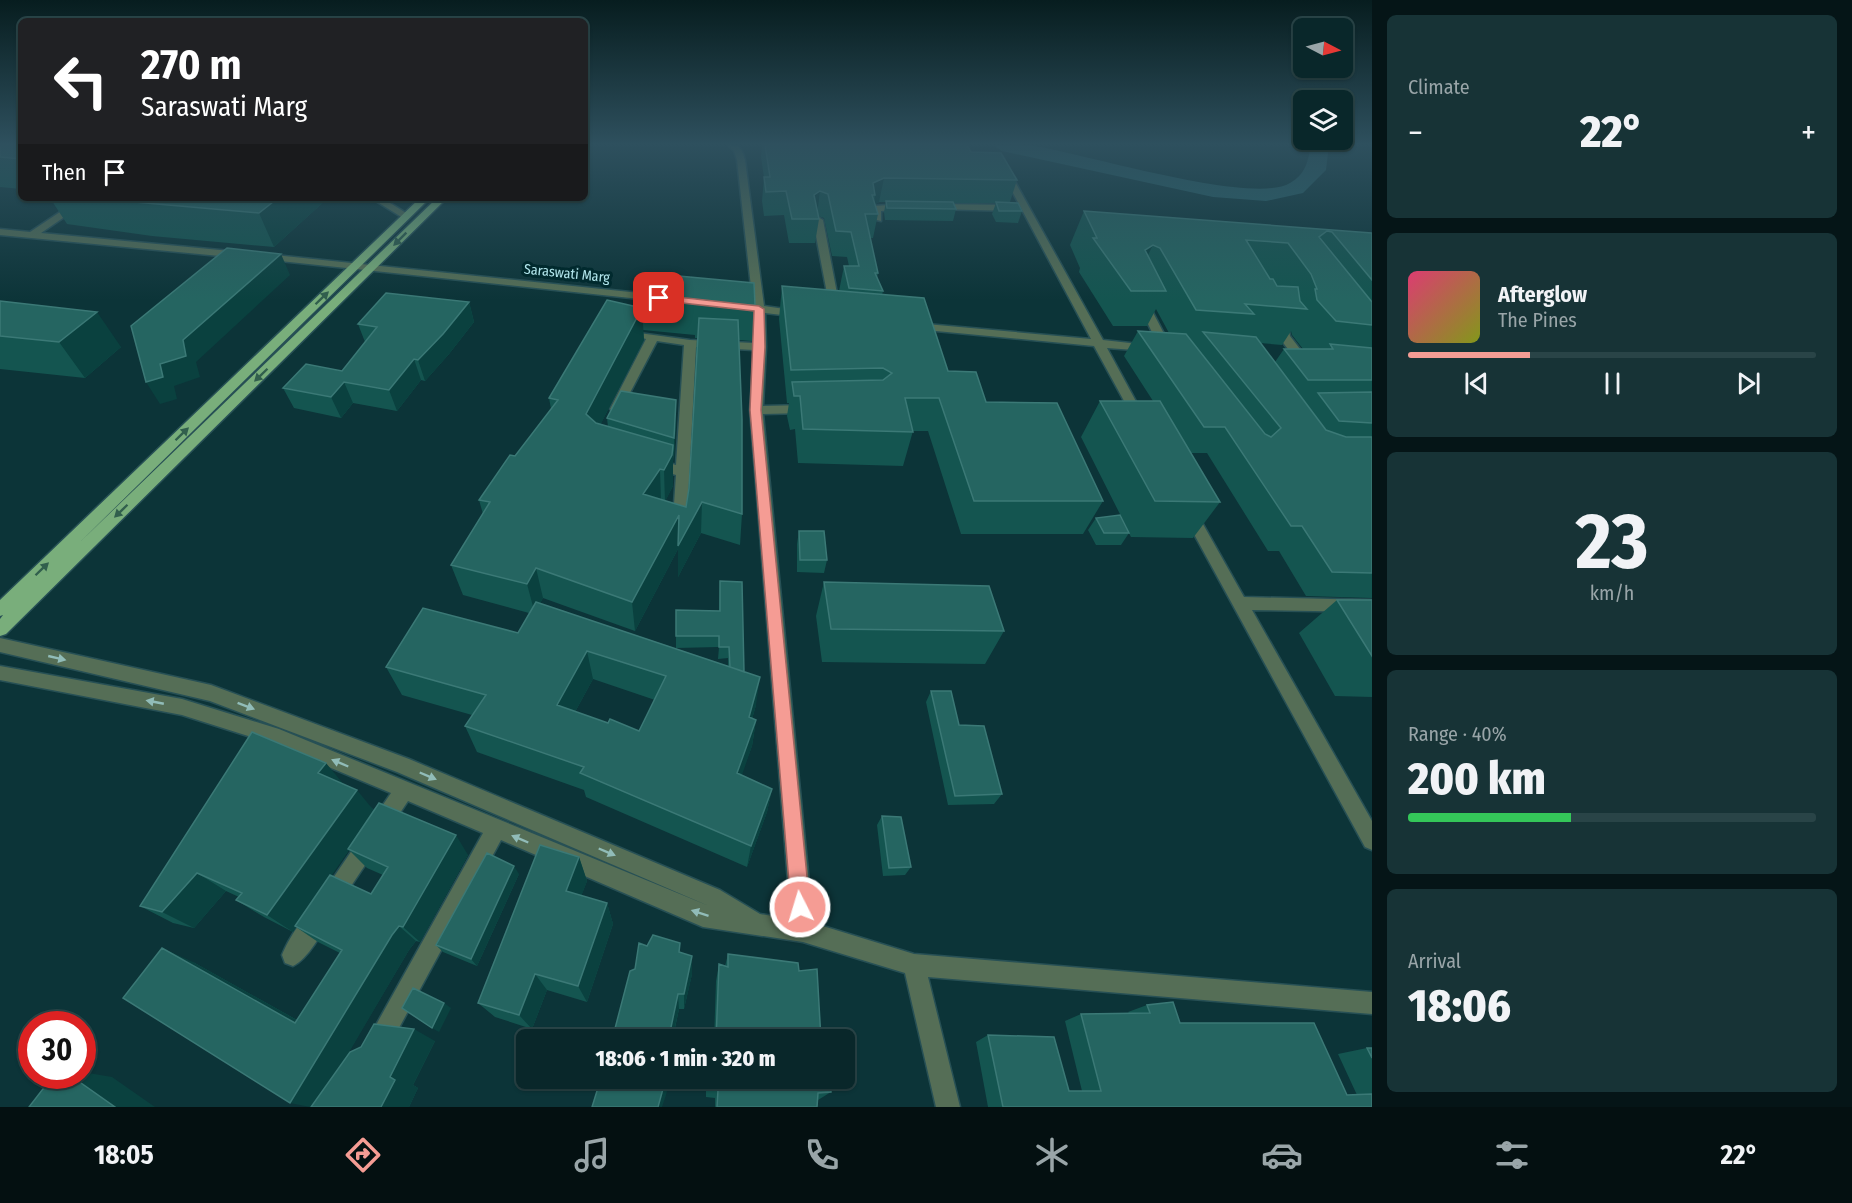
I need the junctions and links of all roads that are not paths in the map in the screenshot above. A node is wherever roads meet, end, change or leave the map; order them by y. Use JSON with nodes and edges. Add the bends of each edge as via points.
{"nodes":[{"id":1,"x":745,"y":197,"type":"edge"},
{"id":2,"x":1017,"y":197,"type":"edge"},
{"id":3,"x":83,"y":201,"type":"edge"},
{"id":4,"x":381,"y":201,"type":"edge"},
{"id":5,"x":422,"y":201,"type":"edge"},
{"id":6,"x":439,"y":201,"type":"edge"},
{"id":7,"x":912,"y":207,"type":"edge"},
{"id":8,"x":923,"y":207,"type":"edge"},
{"id":9,"x":957,"y":207,"type":"junction"},
{"id":10,"x":1023,"y":209,"type":"junction"},
{"id":11,"x":406,"y":216,"type":"junction"},
{"id":12,"x":878,"y":219,"type":"edge"},
{"id":13,"x":961,"y":219,"type":"dead end"},
{"id":14,"x":818,"y":220,"type":"edge"},
{"id":15,"x":0,"y":232,"type":"edge"},
{"id":16,"x":32,"y":235,"type":"junction"},
{"id":17,"x":355,"y":266,"type":"junction"},
{"id":18,"x":372,"y":267,"type":"junction"},
{"id":19,"x":1139,"y":294,"type":"edge"},
{"id":20,"x":669,"y":299,"type":"edge"},
{"id":21,"x":725,"y":305,"type":"edge"},
{"id":22,"x":759,"y":309,"type":"junction"},
{"id":23,"x":1280,"y":310,"type":"edge"},
{"id":24,"x":908,"y":325,"type":"edge"},
{"id":25,"x":634,"y":333,"type":"edge"},
{"id":26,"x":653,"y":337,"type":"junction"},
{"id":27,"x":690,"y":343,"type":"junction"},
{"id":28,"x":1098,"y":343,"type":"junction"},
{"id":29,"x":760,"y":347,"type":"junction"},
{"id":30,"x":1167,"y":350,"type":"junction"},
{"id":31,"x":1180,"y":360,"type":"edge"},
{"id":32,"x":1304,"y":362,"type":"edge"},
{"id":33,"x":816,"y":409,"type":"edge"},
{"id":34,"x":756,"y":410,"type":"junction"},
{"id":35,"x":612,"y":418,"type":"edge"},
{"id":36,"x":1149,"y":436,"type":"edge"},
{"id":37,"x":638,"y":460,"type":"edge"},
{"id":38,"x":683,"y":472,"type":"junction"},
{"id":39,"x":1182,"y":499,"type":"edge"},
{"id":40,"x":680,"y":519,"type":"edge"},
{"id":41,"x":1238,"y":603,"type":"junction"},
{"id":42,"x":1372,"y":606,"type":"edge"},
{"id":43,"x":0,"y":610,"type":"edge"},
{"id":44,"x":0,"y":629,"type":"edge"},
{"id":45,"x":0,"y":645,"type":"edge"},
{"id":46,"x":0,"y":673,"type":"edge"},
{"id":47,"x":404,"y":790,"type":"junction"},
{"id":48,"x":496,"y":829,"type":"junction"},
{"id":49,"x":1372,"y":840,"type":"edge"},
{"id":50,"x":757,"y":924,"type":"junction"},
{"id":51,"x":803,"y":931,"type":"junction"},
{"id":52,"x":293,"y":955,"type":"dead end"},
{"id":53,"x":914,"y":965,"type":"junction"},
{"id":54,"x":1372,"y":1003,"type":"edge"},
{"id":55,"x":376,"y":1048,"type":"edge"},
{"id":56,"x":948,"y":1107,"type":"edge"}],
"edges":[{"from":1,"to":22,"type":"street"},
{"from":2,"to":10,"type":"street"},
{"from":3,"to":16,"type":"street"},
{"from":4,"to":11,"type":"street"},
{"from":5,"to":11,"type":"main road"},
{"from":6,"to":18,"type":"main road","one_way":true},
{"from":7,"to":12,"type":"street","via":[[876,208]]},
{"from":8,"to":9,"type":"street"},
{"from":9,"to":10,"type":"street"},
{"from":9,"to":13,"type":"street"},
{"from":10,"to":28,"type":"street"},
{"from":11,"to":17,"type":"main road"},
{"from":14,"to":22,"type":"street","via":[[831,318]]},
{"from":15,"to":16,"type":"street","name":"Saraswati Marg"},
{"from":16,"to":17,"type":"street","name":"Saraswati Marg"},
{"from":17,"to":18,"type":"street","name":"Saraswati Marg"},
{"from":43,"to":17,"type":"main road","one_way":true},
{"from":18,"to":20,"type":"street","name":"Saraswati Marg"},
{"from":18,"to":44,"type":"main road","one_way":true},
{"from":19,"to":30,"type":"street"},
{"from":21,"to":22,"type":"street"},
{"from":22,"to":29,"type":"street"},
{"from":23,"to":32,"type":"street","via":[[1284,336]]},
{"from":24,"to":28,"type":"street"},
{"from":25,"to":26,"type":"street"},
{"from":26,"to":27,"type":"street"},
{"from":26,"to":35,"type":"street"},
{"from":27,"to":29,"type":"street"},
{"from":27,"to":38,"type":"street"},
{"from":28,"to":30,"type":"street"},
{"from":28,"to":36,"type":"street"},
{"from":29,"to":34,"type":"street"},
{"from":30,"to":31,"type":"street","via":[[1173,350]]},
{"from":33,"to":34,"type":"street"},
{"from":34,"to":51,"type":"street"},
{"from":37,"to":38,"type":"street"},
{"from":38,"to":40,"type":"street"},
{"from":39,"to":41,"type":"street"},
{"from":41,"to":42,"type":"street"},
{"from":41,"to":49,"type":"street"},
{"from":45,"to":50,"type":"street","one_way":true,"via":[[211,693],[445,783],[713,897]]},
{"from":47,"to":46,"type":"street","one_way":true,"via":[[279,737],[182,707]]},
{"from":47,"to":48,"type":"street"},
{"from":47,"to":52,"type":"street"},
{"from":50,"to":48,"type":"street","one_way":true,"via":[[703,916]]},
{"from":48,"to":55,"type":"street"},
{"from":50,"to":51,"type":"street"},
{"from":51,"to":53,"type":"street"},
{"from":53,"to":54,"type":"street"},
{"from":53,"to":56,"type":"street"}]}
